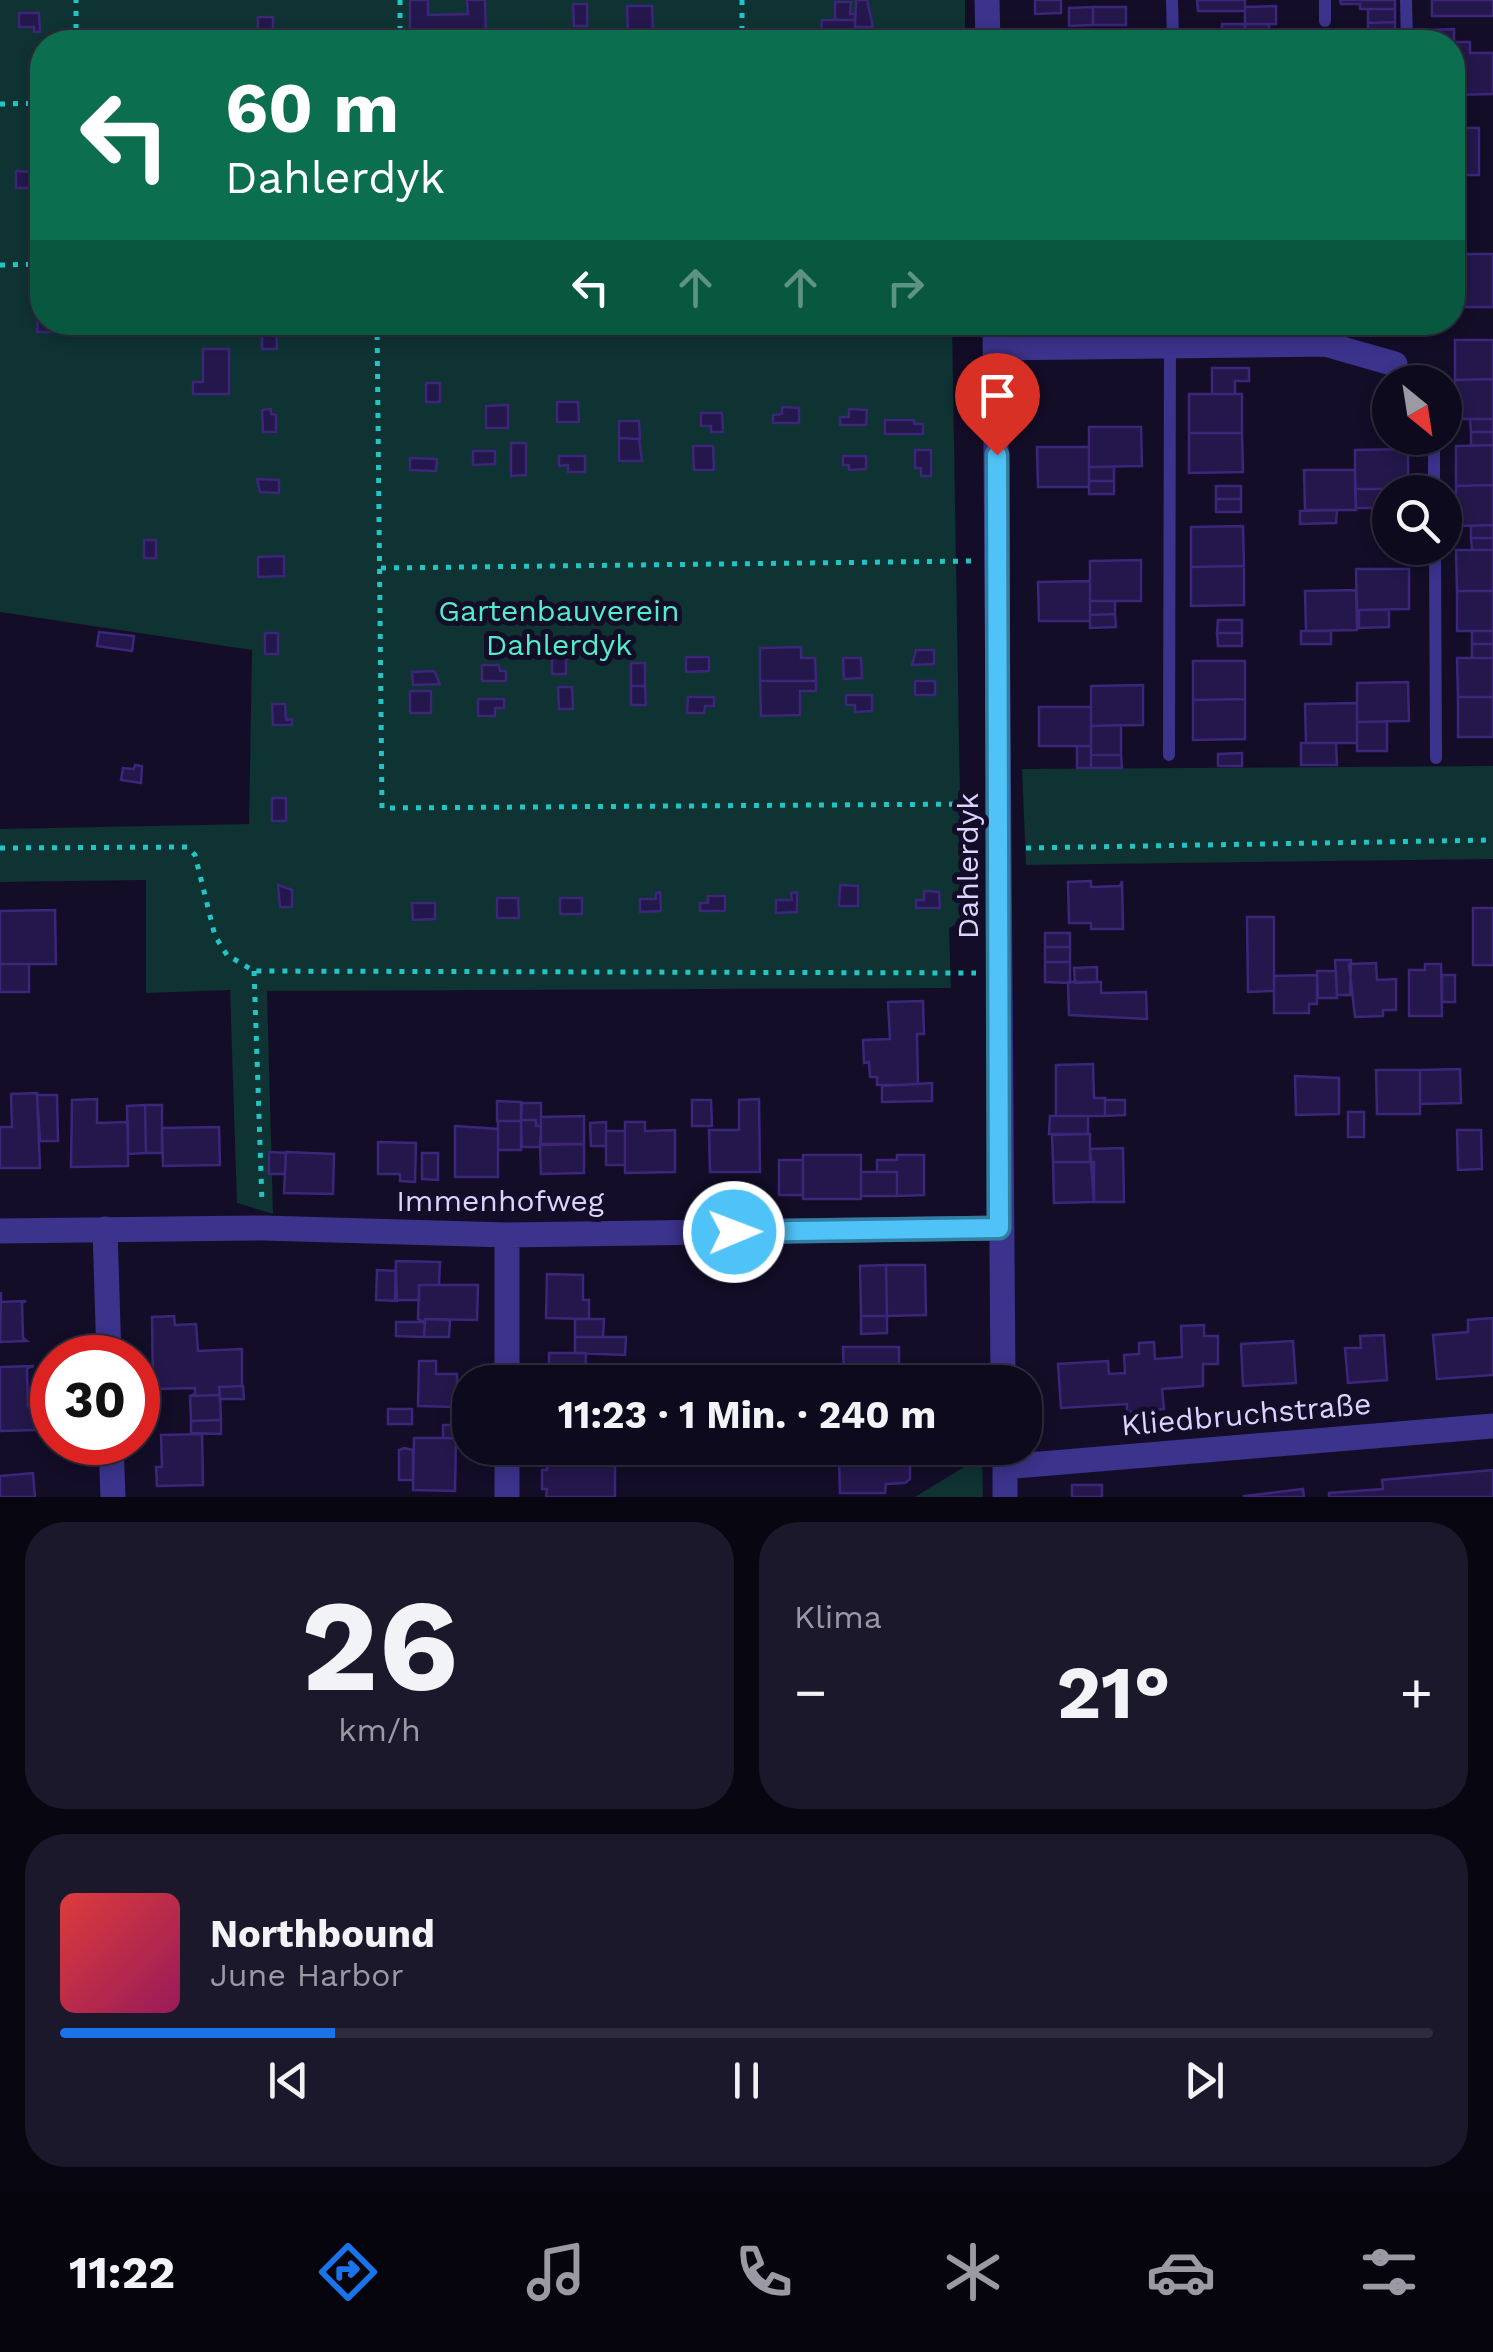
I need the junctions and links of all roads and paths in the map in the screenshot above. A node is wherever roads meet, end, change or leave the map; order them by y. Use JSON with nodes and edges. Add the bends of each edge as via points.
{"nodes":[{"id":1,"x":76,"y":0,"type":"edge"},
{"id":2,"x":400,"y":0,"type":"edge"},
{"id":3,"x":742,"y":0,"type":"edge"},
{"id":4,"x":987,"y":0,"type":"edge"},
{"id":5,"x":1172,"y":0,"type":"edge"},
{"id":6,"x":1324,"y":0,"type":"edge"},
{"id":7,"x":1406,"y":0,"type":"edge"},
{"id":8,"x":1325,"y":21,"type":"dead end"},
{"id":9,"x":76,"y":30,"type":"edge"},
{"id":10,"x":400,"y":30,"type":"edge"},
{"id":11,"x":742,"y":30,"type":"edge"},
{"id":12,"x":988,"y":30,"type":"edge"},
{"id":13,"x":1173,"y":30,"type":"edge"},
{"id":14,"x":1407,"y":30,"type":"edge"},
{"id":15,"x":30,"y":103,"type":"edge"},
{"id":16,"x":0,"y":104,"type":"edge"},
{"id":17,"x":30,"y":264,"type":"edge"},
{"id":18,"x":0,"y":265,"type":"edge"},
{"id":19,"x":377,"y":335,"type":"edge"},
{"id":20,"x":996,"y":335,"type":"edge"},
{"id":21,"x":1170,"y":346,"type":"junction"},
{"id":22,"x":1394,"y":364,"type":"edge"},
{"id":23,"x":998,"y":562,"type":"junction"},
{"id":24,"x":1435,"y":565,"type":"edge"},
{"id":25,"x":381,"y":568,"type":"junction"},
{"id":26,"x":1170,"y":755,"type":"dead end"},
{"id":27,"x":1436,"y":758,"type":"dead end"},
{"id":28,"x":999,"y":805,"type":"junction"},
{"id":29,"x":1493,"y":840,"type":"edge"},
{"id":30,"x":0,"y":848,"type":"edge"},
{"id":31,"x":999,"y":848,"type":"junction"},
{"id":32,"x":254,"y":971,"type":"junction"},
{"id":33,"x":1000,"y":973,"type":"junction"},
{"id":34,"x":263,"y":1228,"type":"junction"},
{"id":35,"x":999,"y":1228,"type":"junction"},
{"id":36,"x":105,"y":1229,"type":"junction"},
{"id":37,"x":0,"y":1231,"type":"edge"},
{"id":38,"x":507,"y":1235,"type":"junction"},
{"id":39,"x":108,"y":1335,"type":"edge"},
{"id":40,"x":507,"y":1365,"type":"edge"},
{"id":41,"x":1003,"y":1365,"type":"edge"},
{"id":42,"x":1493,"y":1426,"type":"edge"},
{"id":43,"x":1042,"y":1455,"type":"edge"},
{"id":44,"x":112,"y":1465,"type":"edge"},
{"id":45,"x":507,"y":1465,"type":"edge"},
{"id":46,"x":1005,"y":1465,"type":"edge"},
{"id":47,"x":113,"y":1497,"type":"edge"},
{"id":48,"x":507,"y":1497,"type":"edge"},
{"id":49,"x":1005,"y":1497,"type":"edge"}],
"edges":[{"from":1,"to":9,"type":"path"},
{"from":2,"to":10,"type":"path"},
{"from":3,"to":11,"type":"path"},
{"from":4,"to":12,"type":"street"},
{"from":5,"to":13,"type":"lane"},
{"from":6,"to":8,"type":"lane"},
{"from":7,"to":14,"type":"lane"},
{"from":15,"to":16,"type":"path"},
{"from":17,"to":18,"type":"path"},
{"from":19,"to":25,"type":"path"},
{"from":20,"to":21,"type":"street","name":"Dahlerdyk"},
{"from":20,"to":23,"type":"street","name":"Dahlerdyk"},
{"from":21,"to":22,"type":"street","name":"Dahlerdyk","via":[[1325,344]]},
{"from":21,"to":26,"type":"lane"},
{"from":23,"to":25,"type":"path"},
{"from":23,"to":28,"type":"street","name":"Dahlerdyk"},
{"from":24,"to":27,"type":"lane"},
{"from":25,"to":28,"type":"path","via":[[382,808]]},
{"from":28,"to":31,"type":"street","name":"Dahlerdyk"},
{"from":29,"to":31,"type":"path"},
{"from":30,"to":32,"type":"path","via":[[187,848],[195,856],[215,936],[227,955]]},
{"from":31,"to":33,"type":"street","name":"Dahlerdyk"},
{"from":32,"to":33,"type":"path"},
{"from":32,"to":34,"type":"path"},
{"from":33,"to":35,"type":"street","name":"Dahlerdyk"},
{"from":34,"to":36,"type":"street","name":"Immenhofweg"},
{"from":34,"to":38,"type":"street","name":"Immenhofweg"},
{"from":35,"to":38,"type":"street","name":"Immenhofweg"},
{"from":35,"to":41,"type":"street","name":"Dahlerdyk"},
{"from":36,"to":37,"type":"street","name":"Immenhofweg"},
{"from":36,"to":39,"type":"street"},
{"from":38,"to":40,"type":"street"},
{"from":42,"to":43,"type":"street","name":"Kliedbruchstraße"},
{"from":44,"to":47,"type":"street"},
{"from":45,"to":48,"type":"street"},
{"from":46,"to":49,"type":"street"}]}
